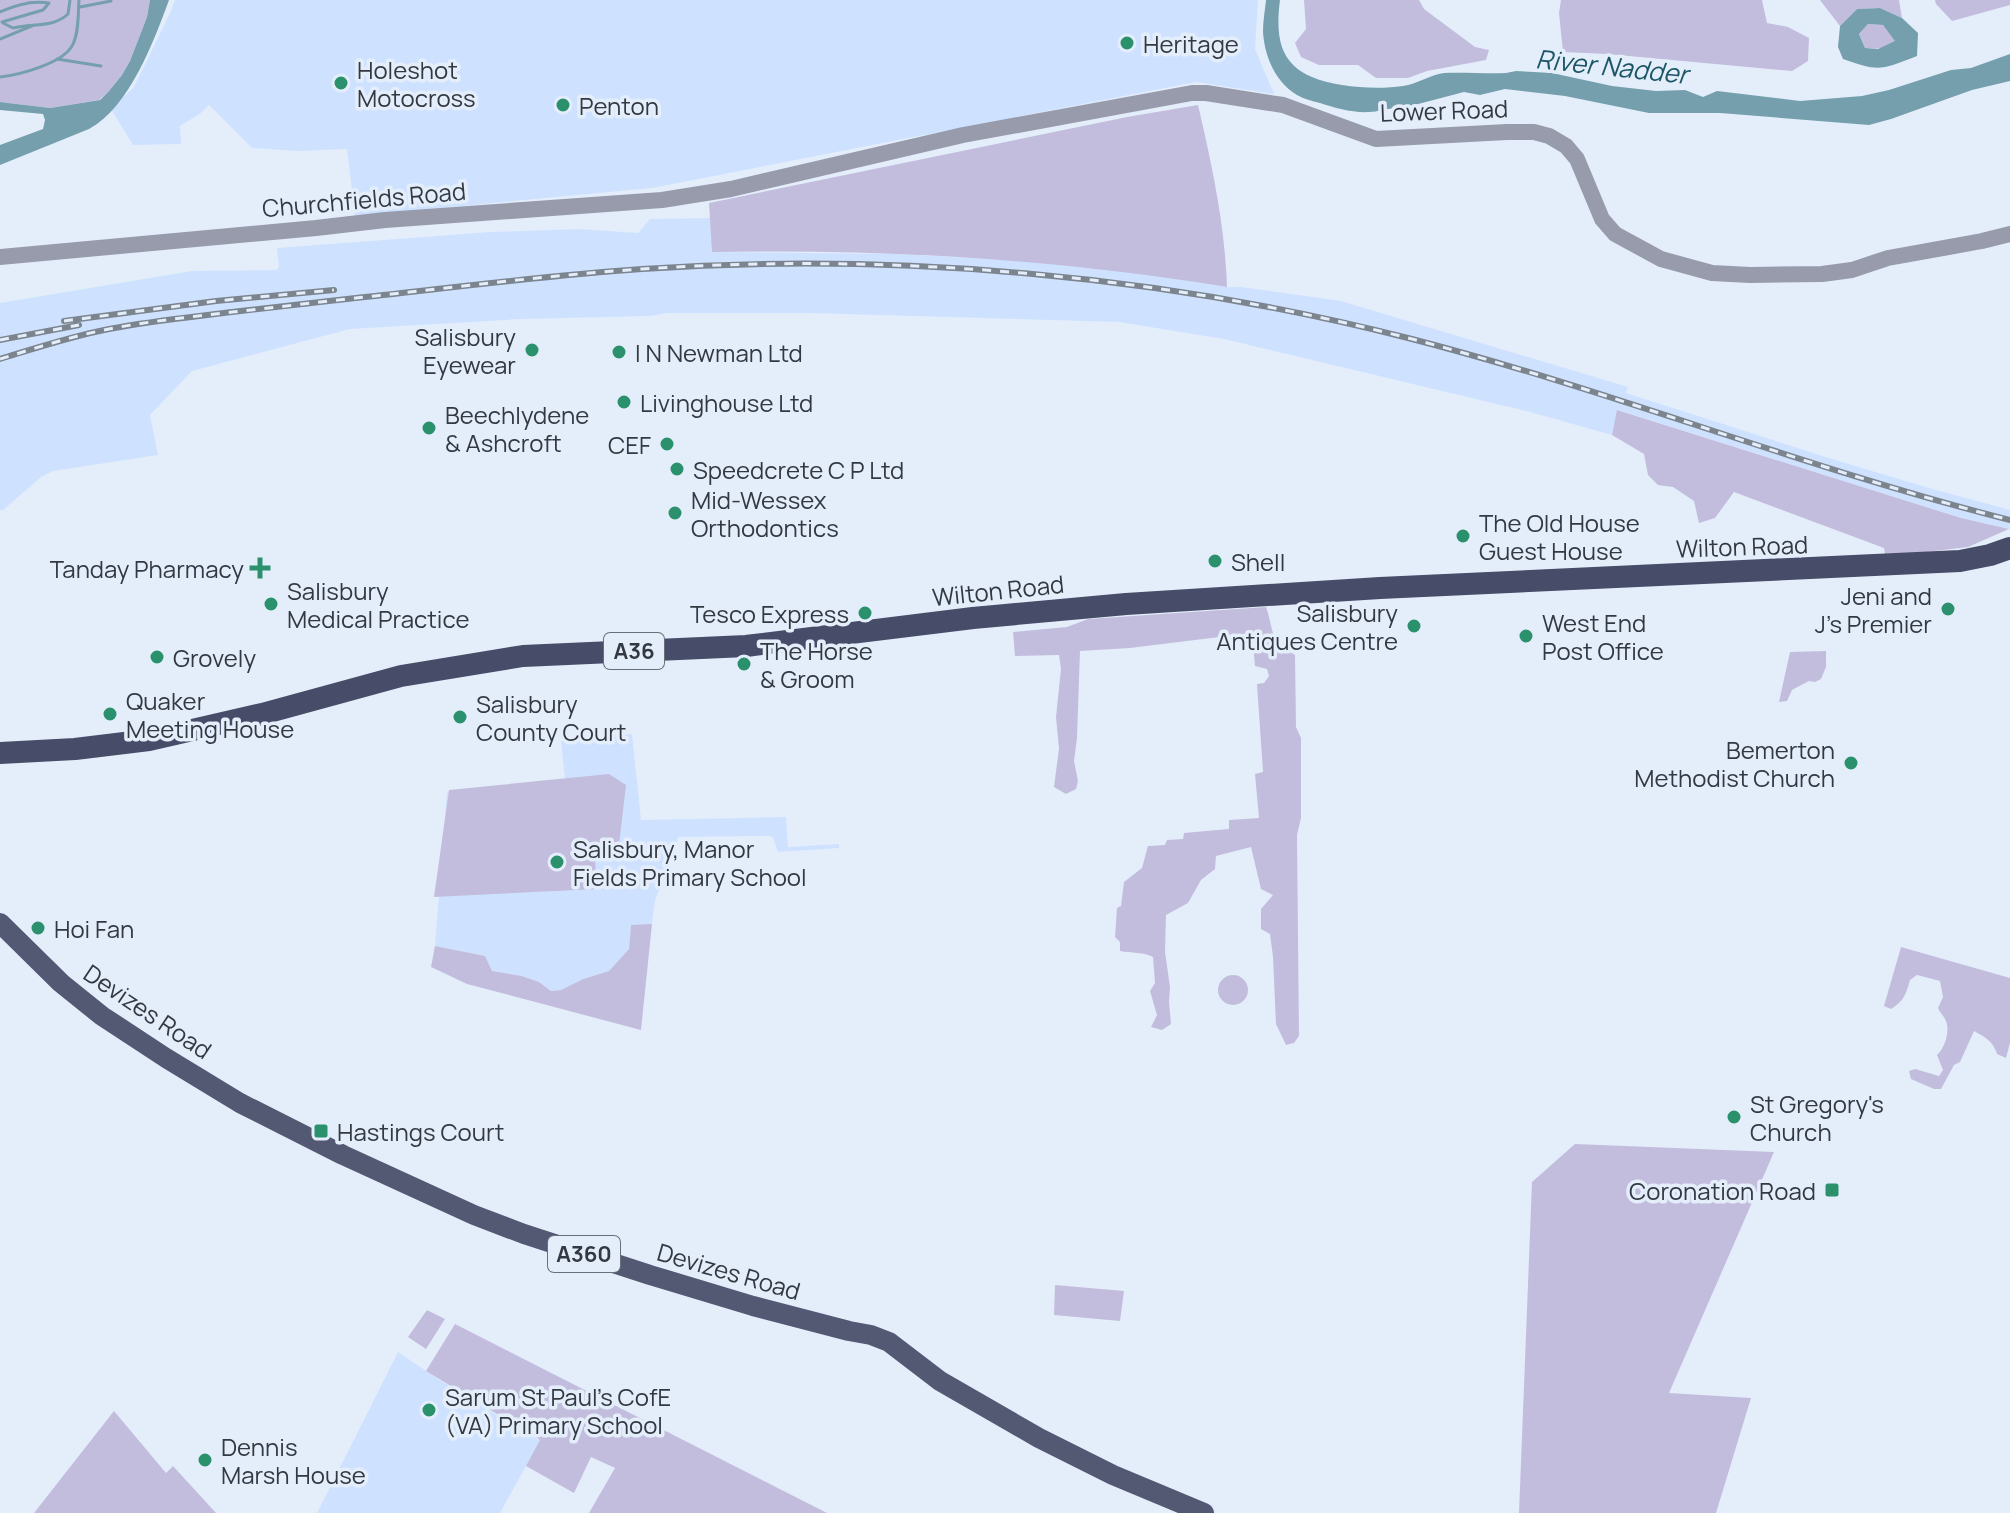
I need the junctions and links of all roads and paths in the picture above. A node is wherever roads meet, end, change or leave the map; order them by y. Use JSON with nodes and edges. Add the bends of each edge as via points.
{"nodes":[{"id":1,"x":731,"y":189,"type":"joint"},
{"id":2,"x":2010,"y":234,"type":"edge"},
{"id":3,"x":0,"y":257,"type":"edge"},
{"id":4,"x":2000,"y":552,"type":"edge"},
{"id":5,"x":0,"y":753,"type":"edge"},
{"id":6,"x":0,"y":923,"type":"edge"},
{"id":7,"x":1204,"y":1513,"type":"edge"}],
"edges":[{"from":1,"to":2,"type":"street","name":"Lower Road","via":[[963,135],[1206,93],[1283,105],[1376,139],[1507,132],[1549,136],[1577,159],[1602,219],[1615,234],[1661,259],[1712,273],[1822,274]]},
{"from":1,"to":3,"type":"street","name":"Churchfields Road","via":[[662,200]]},
{"from":4,"to":5,"type":"highway","name":"Wilton Road","number":"A36","via":[[1960,561],[1877,566],[1126,604],[746,646],[523,656],[401,676],[149,740]]},
{"from":6,"to":7,"type":"main road","name":"Devizes Road","number":"A360","via":[[102,1016],[240,1103],[353,1160],[551,1243],[889,1342],[930,1374],[1039,1438]]}]}
